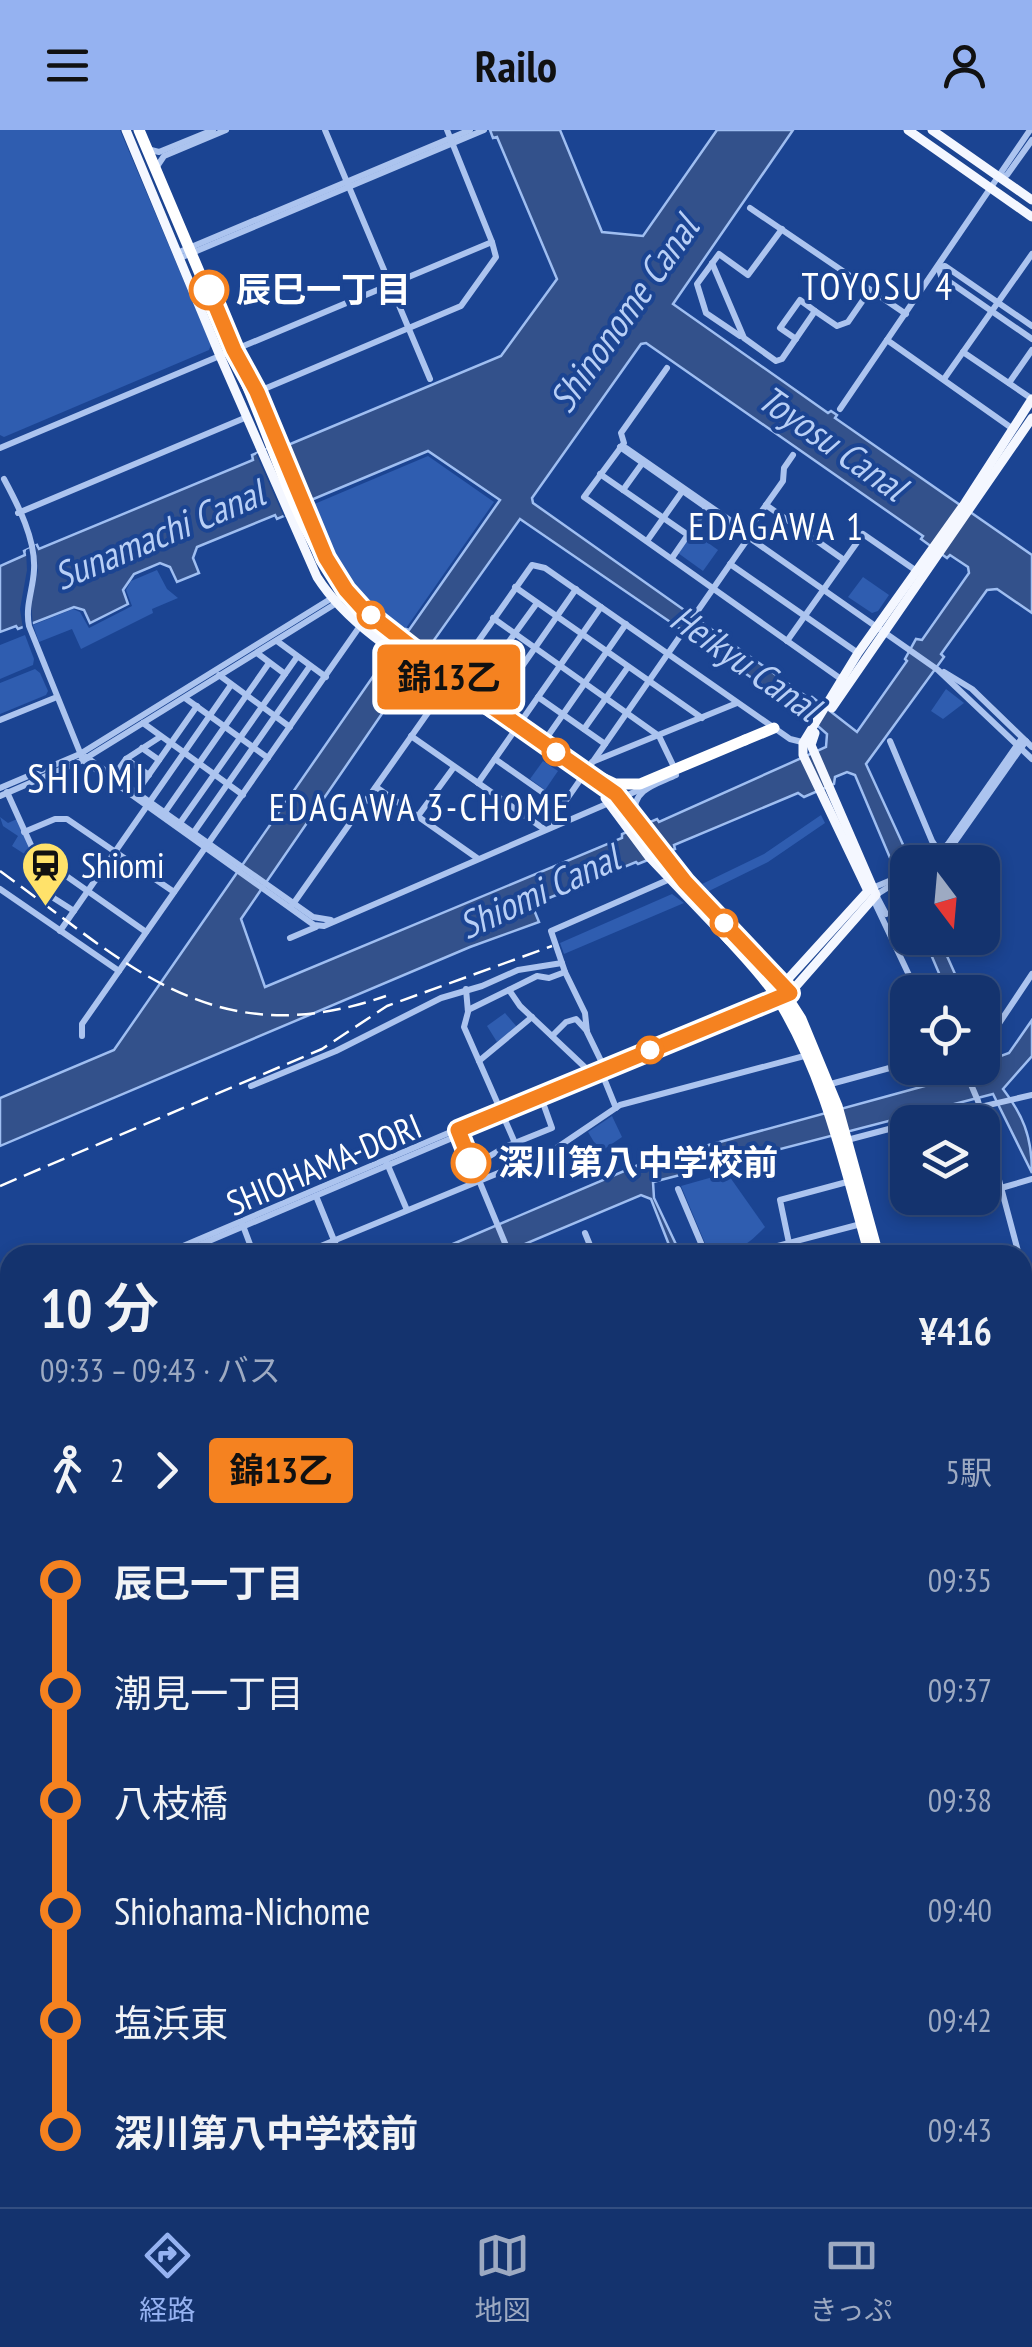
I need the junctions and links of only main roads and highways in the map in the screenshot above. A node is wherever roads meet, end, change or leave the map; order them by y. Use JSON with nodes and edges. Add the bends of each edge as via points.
{"nodes":[{"id":1,"x":135,"y":130,"type":"edge"},
{"id":2,"x":908,"y":130,"type":"edge"},
{"id":3,"x":932,"y":130,"type":"edge"},
{"id":4,"x":958,"y":148,"type":"junction"},
{"id":5,"x":949,"y":160,"type":"junction"},
{"id":6,"x":1032,"y":200,"type":"edge"},
{"id":7,"x":1032,"y":217,"type":"edge"},
{"id":8,"x":185,"y":253,"type":"junction"},
{"id":9,"x":227,"y":353,"type":"junction"},
{"id":10,"x":257,"y":392,"type":"junction"},
{"id":11,"x":1032,"y":399,"type":"edge"},
{"id":12,"x":1032,"y":418,"type":"edge"},
{"id":13,"x":1016,"y":431,"type":"junction"},
{"id":14,"x":260,"y":445,"type":"junction"},
{"id":15,"x":880,"y":628,"type":"junction"},
{"id":16,"x":423,"y":662,"type":"junction"},
{"id":17,"x":449,"y":681,"type":"junction"},
{"id":18,"x":830,"y":707,"type":"junction"},
{"id":19,"x":496,"y":711,"type":"junction"},
{"id":20,"x":516,"y":728,"type":"junction"},
{"id":21,"x":774,"y":728,"type":"road end"},
{"id":22,"x":586,"y":771,"type":"junction"},
{"id":23,"x":615,"y":797,"type":"junction"},
{"id":24,"x":664,"y":865,"type":"junction"},
{"id":25,"x":694,"y":902,"type":"junction"},
{"id":26,"x":787,"y":989,"type":"junction"},
{"id":27,"x":772,"y":998,"type":"junction"},
{"id":28,"x":850,"y":1180,"type":"junction"},
{"id":29,"x":859,"y":1224,"type":"joint"},
{"id":30,"x":865,"y":1245,"type":"edge"},
{"id":31,"x":865,"y":1245,"type":"edge"},
{"id":32,"x":876,"y":1245,"type":"edge"},
{"id":33,"x":877,"y":1245,"type":"edge"}],
"edges":[{"from":1,"to":8,"type":"main road"},
{"from":1,"to":8,"type":"main road","via":[[158,167]]},
{"from":1,"to":19,"type":"highway","bridge":true,"via":[[328,572],[371,621]]},
{"from":1,"to":25,"type":"highway","bridge":true,"via":[[305,539],[332,588],[372,630],[595,791]]},
{"from":2,"to":5,"type":"main road"},
{"from":3,"to":4,"type":"main road"},
{"from":4,"to":5,"type":"main road"},
{"from":4,"to":6,"type":"main road"},
{"from":5,"to":7,"type":"main road"},
{"from":8,"to":9,"type":"main road"},
{"from":9,"to":10,"type":"main road"},
{"from":9,"to":14,"type":"main road"},
{"from":10,"to":14,"type":"main road","via":[[251,399]]},
{"from":10,"to":16,"type":"main road","bridge":true,"via":[[326,558],[364,610]]},
{"from":11,"to":13,"type":"main road"},
{"from":12,"to":13,"type":"main road"},
{"from":13,"to":15,"type":"main road"},
{"from":14,"to":16,"type":"main road","via":[[310,566],[333,601],[360,626]]},
{"from":15,"to":18,"type":"main road"},
{"from":15,"to":18,"type":"main road","via":[[841,679]]},
{"from":16,"to":17,"type":"main road"},
{"from":17,"to":19,"type":"main road"},
{"from":17,"to":20,"type":"main road"},
{"from":18,"to":26,"type":"main road","via":[[807,748],[872,893]]},
{"from":19,"to":20,"type":"main road"},
{"from":19,"to":21,"type":"highway","bridge":true,"via":[[623,786]]},
{"from":19,"to":32,"type":"highway","bridge":true,"via":[[607,792],[788,996],[842,1122]]},
{"from":20,"to":22,"type":"main road"},
{"from":20,"to":22,"type":"main road"},
{"from":22,"to":23,"type":"main road"},
{"from":23,"to":24,"type":"main road","bridge":true,"via":[[636,815]]},
{"from":23,"to":24,"type":"main road","via":[[622,822]]},
{"from":24,"to":26,"type":"main road"},
{"from":24,"to":27,"type":"main road"},
{"from":25,"to":28,"type":"highway","bridge":true,"via":[[751,958],[789,1010],[828,1094]]},
{"from":25,"to":30,"type":"highway","bridge":true,"via":[[761,976],[790,1020],[833,1124]]},
{"from":26,"to":27,"type":"main road"},
{"from":26,"to":33,"type":"main road","bridge":true,"via":[[841,1108]]},
{"from":27,"to":28,"type":"main road","bridge":true,"via":[[805,1057]]},
{"from":28,"to":29,"type":"highway"},
{"from":29,"to":31,"type":"main road"}]}
